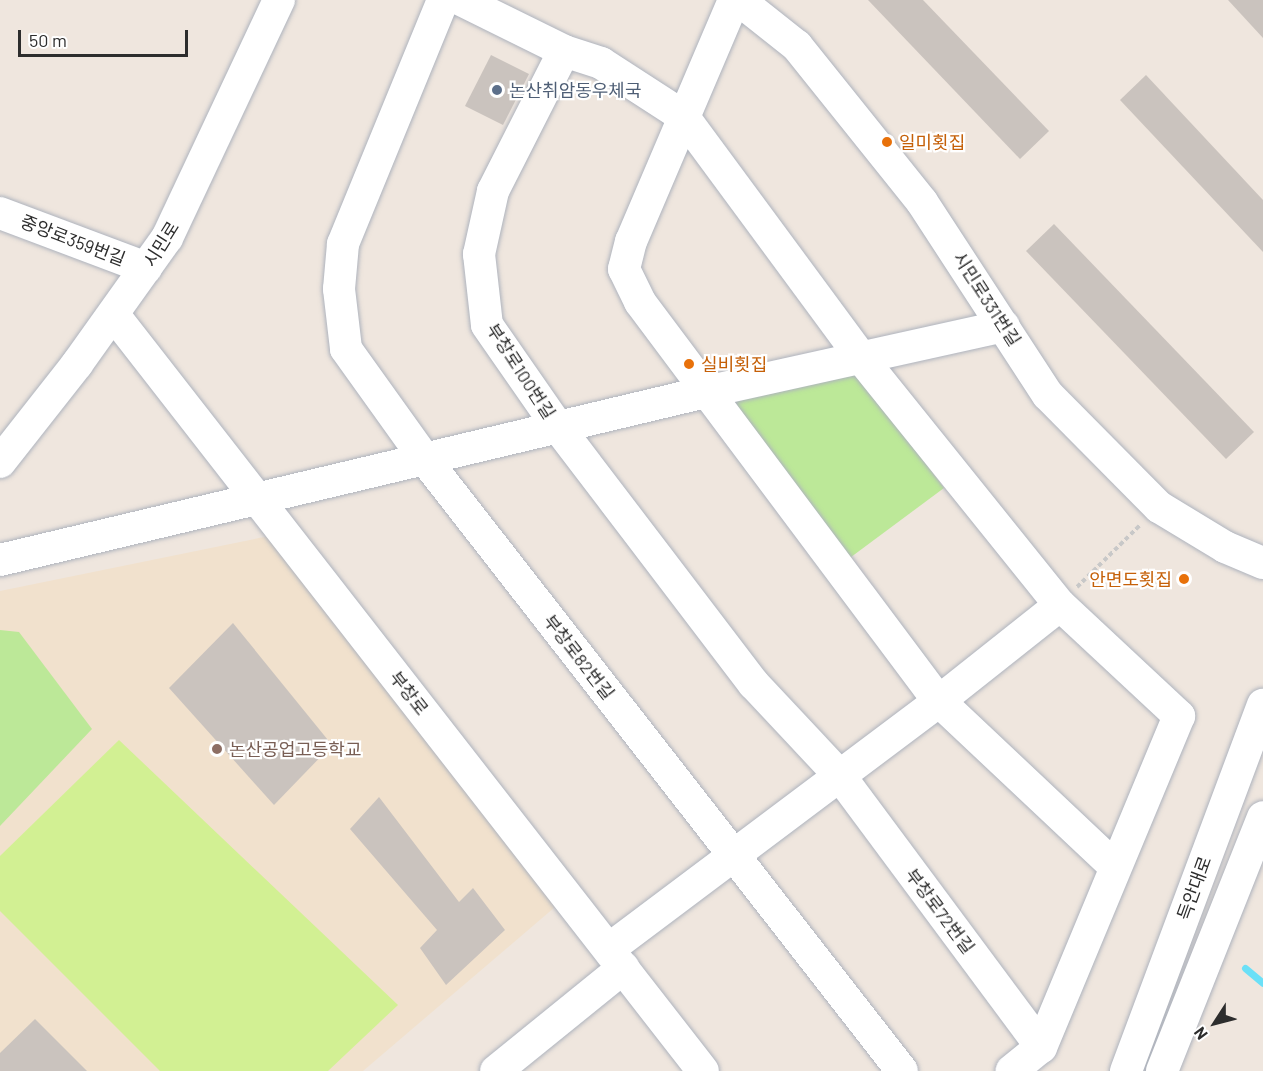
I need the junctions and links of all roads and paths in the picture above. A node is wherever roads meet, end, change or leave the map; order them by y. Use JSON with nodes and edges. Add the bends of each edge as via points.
{"nodes":[{"id":1,"x":279,"y":0,"type":"edge"},
{"id":2,"x":443,"y":0,"type":"edge"},
{"id":3,"x":461,"y":0,"type":"edge"},
{"id":4,"x":734,"y":0,"type":"edge"},
{"id":5,"x":739,"y":0,"type":"edge"},
{"id":6,"x":564,"y":51,"type":"junction"},
{"id":7,"x":683,"y":116,"type":"junction"},
{"id":8,"x":0,"y":213,"type":"edge"},
{"id":9,"x":146,"y":268,"type":"junction"},
{"id":10,"x":114,"y":315,"type":"junction"},
{"id":11,"x":1004,"y":326,"type":"junction"},
{"id":12,"x":862,"y":359,"type":"junction"},
{"id":13,"x":706,"y":392,"type":"junction"},
{"id":14,"x":558,"y":427,"type":"junction"},
{"id":15,"x":424,"y":458,"type":"junction"},
{"id":16,"x":0,"y":462,"type":"edge"},
{"id":17,"x":256,"y":497,"type":"junction"},
{"id":18,"x":1159,"y":507,"type":"junction"},
{"id":19,"x":0,"y":560,"type":"edge"},
{"id":20,"x":1263,"y":563,"type":"edge"},
{"id":21,"x":1059,"y":605,"type":"junction"},
{"id":22,"x":939,"y":701,"type":"junction"},
{"id":23,"x":1263,"y":705,"type":"edge"},
{"id":24,"x":840,"y":776,"type":"junction"},
{"id":25,"x":1263,"y":817,"type":"edge"},
{"id":26,"x":735,"y":854,"type":"junction"},
{"id":27,"x":1114,"y":867,"type":"junction"},
{"id":28,"x":616,"y":958,"type":"junction"},
{"id":29,"x":1041,"y":1047,"type":"junction"},
{"id":30,"x":496,"y":1071,"type":"edge"},
{"id":31,"x":703,"y":1071,"type":"edge"},
{"id":32,"x":902,"y":1071,"type":"edge"},
{"id":33,"x":1011,"y":1071,"type":"edge"},
{"id":34,"x":1126,"y":1071,"type":"edge"},
{"id":35,"x":1162,"y":1071,"type":"edge"}],
"edges":[{"from":1,"to":9,"type":"street","name":"시민로","via":[[202,169],[167,238]]},
{"from":2,"to":15,"type":"street","via":[[343,244],[339,289],[346,349]]},
{"from":3,"to":6,"type":"street"},
{"from":4,"to":7,"type":"street"},
{"from":5,"to":11,"type":"street","name":"시민로331번길","via":[[797,46],[922,202]]},
{"from":6,"to":7,"type":"street","via":[[600,63]]},
{"from":6,"to":14,"type":"street","name":"부창로100번길","via":[[493,191],[479,254],[487,325]]},
{"from":7,"to":12,"type":"street"},
{"from":7,"to":13,"type":"street","via":[[631,242],[624,269],[640,302]]},
{"from":8,"to":9,"type":"street","name":"중앙로359번길"},
{"from":9,"to":10,"type":"street","name":"시민로"},
{"from":10,"to":16,"type":"street","name":"시민로"},
{"from":10,"to":17,"type":"street","name":"부창로"},
{"from":11,"to":12,"type":"street"},
{"from":11,"to":18,"type":"street","name":"시민로331번길","via":[[1048,395]]},
{"from":12,"to":13,"type":"street"},
{"from":12,"to":21,"type":"street"},
{"from":13,"to":14,"type":"street"},
{"from":13,"to":22,"type":"street"},
{"from":14,"to":15,"type":"street"},
{"from":14,"to":24,"type":"street","via":[[754,684]]},
{"from":15,"to":17,"type":"street"},
{"from":15,"to":26,"type":"street","name":"부창로82번길"},
{"from":17,"to":19,"type":"street"},
{"from":17,"to":28,"type":"street","name":"부창로"},
{"from":18,"to":20,"type":"street","name":"시민로331번길","via":[[1225,547]]},
{"from":18,"to":21,"type":"path"},
{"from":21,"to":22,"type":"street"},
{"from":21,"to":27,"type":"street","via":[[1179,716]]},
{"from":22,"to":24,"type":"street"},
{"from":22,"to":27,"type":"street"},
{"from":23,"to":34,"type":"street","name":"득안대로"},
{"from":24,"to":26,"type":"street"},
{"from":24,"to":29,"type":"street","name":"부창로72번길"},
{"from":25,"to":35,"type":"street","name":"득안대로"},
{"from":26,"to":28,"type":"street"},
{"from":26,"to":32,"type":"street"},
{"from":27,"to":29,"type":"street"},
{"from":28,"to":30,"type":"street"},
{"from":28,"to":31,"type":"street","name":"부창로"},
{"from":29,"to":33,"type":"street"}]}
